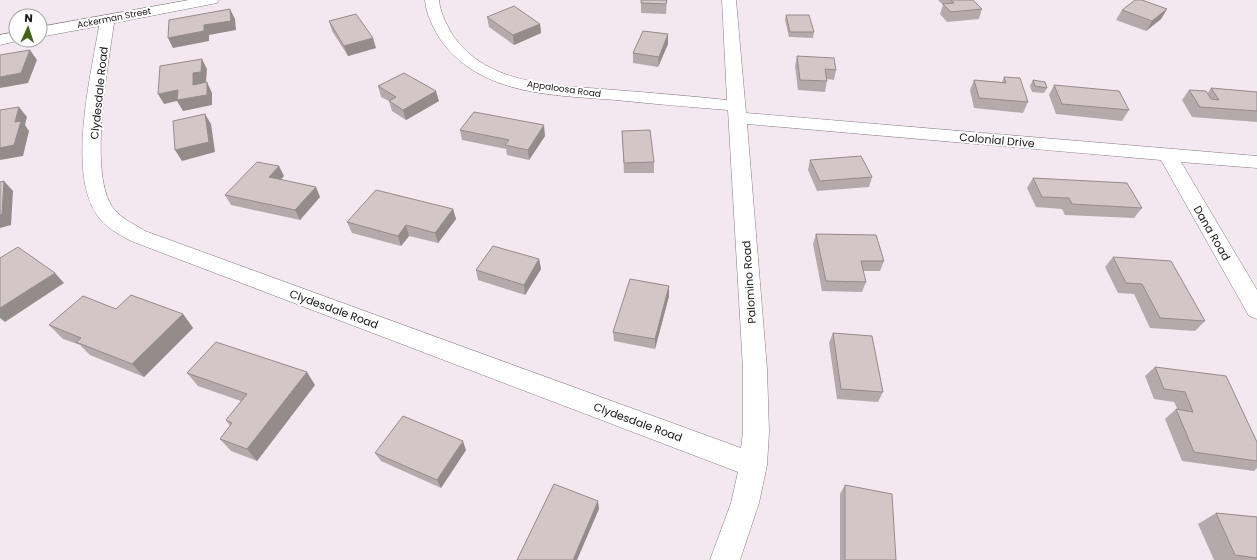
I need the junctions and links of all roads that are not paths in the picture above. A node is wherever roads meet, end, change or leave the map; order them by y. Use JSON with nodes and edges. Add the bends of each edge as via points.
{"nodes":[{"id":1,"x":212,"y":0,"type":"edge"},
{"id":2,"x":432,"y":0,"type":"edge"},
{"id":3,"x":729,"y":0,"type":"edge"},
{"id":4,"x":107,"y":19,"type":"junction"},
{"id":5,"x":48,"y":30,"type":"edge"},
{"id":6,"x":737,"y":112,"type":"junction"},
{"id":7,"x":1168,"y":155,"type":"junction"},
{"id":8,"x":1257,"y":162,"type":"edge"},
{"id":9,"x":1257,"y":310,"type":"edge"},
{"id":10,"x":753,"y":465,"type":"junction"},
{"id":11,"x":725,"y":560,"type":"edge"}],
"edges":[{"from":1,"to":4,"type":"street","name":"Ackerman Street"},
{"from":2,"to":6,"type":"street","name":"Appaloosa Road","via":[[437,20],[454,48],[479,68],[502,78],[565,91]]},
{"from":3,"to":6,"type":"street","name":"Palomino Road"},
{"from":4,"to":5,"type":"street","name":"Ackerman Street"},
{"from":4,"to":10,"type":"street","name":"Clydesdale Road","via":[[93,128],[92,174],[102,206],[117,224],[138,236]]},
{"from":6,"to":7,"type":"street","name":"Colonial Drive"},
{"from":6,"to":10,"type":"street","name":"Palomino Road","via":[[755,369],[756,432]]},
{"from":7,"to":8,"type":"street","name":"Colonial Drive"},
{"from":7,"to":9,"type":"street","name":"Dana Road"},
{"from":10,"to":11,"type":"street","name":"Palomino Road","via":[[745,503]]}]}
